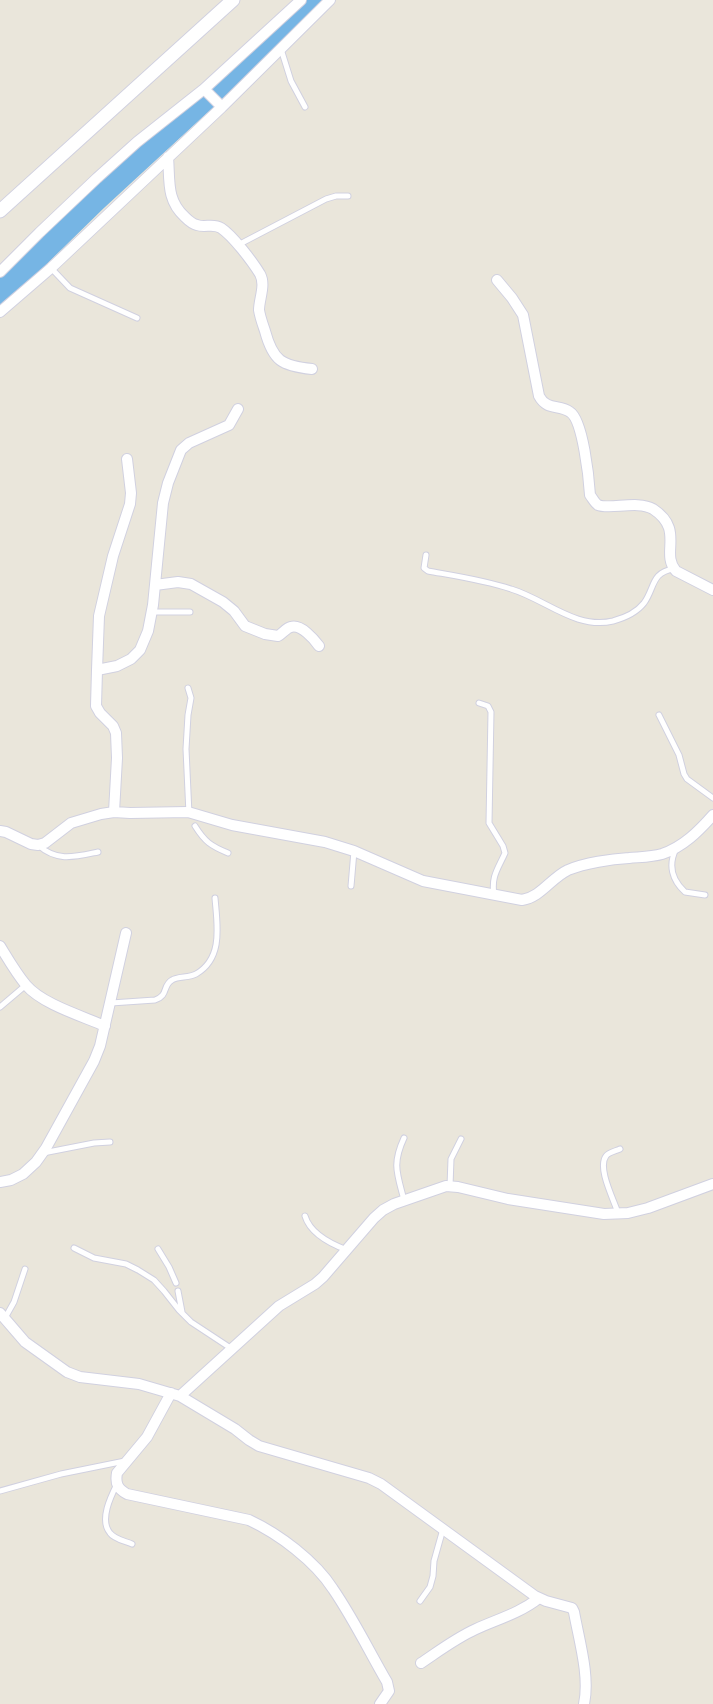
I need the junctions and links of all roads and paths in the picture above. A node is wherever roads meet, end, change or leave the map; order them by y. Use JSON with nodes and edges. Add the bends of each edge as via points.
{"nodes":[{"id":1,"x":233,"y":0,"type":"edge"},
{"id":2,"x":301,"y":0,"type":"edge"},
{"id":3,"x":330,"y":0,"type":"edge"},
{"id":4,"x":281,"y":49,"type":"junction"},
{"id":5,"x":206,"y":90,"type":"junction"},
{"id":6,"x":221,"y":105,"type":"junction"},
{"id":7,"x":305,"y":107,"type":"dead end"},
{"id":8,"x":168,"y":157,"type":"junction"},
{"id":9,"x":348,"y":196,"type":"dead end"},
{"id":10,"x":0,"y":211,"type":"edge"},
{"id":11,"x":238,"y":245,"type":"junction"},
{"id":12,"x":51,"y":268,"type":"junction"},
{"id":13,"x":0,"y":272,"type":"edge"},
{"id":14,"x":497,"y":280,"type":"dead end"},
{"id":15,"x":0,"y":312,"type":"edge"},
{"id":16,"x":137,"y":318,"type":"dead end"},
{"id":17,"x":312,"y":368,"type":"dead end"},
{"id":18,"x":238,"y":409,"type":"dead end"},
{"id":19,"x":127,"y":459,"type":"dead end"},
{"id":20,"x":426,"y":555,"type":"dead end"},
{"id":21,"x":674,"y":569,"type":"junction"},
{"id":22,"x":155,"y":585,"type":"junction"},
{"id":23,"x":713,"y":590,"type":"edge"},
{"id":24,"x":152,"y":612,"type":"junction"},
{"id":25,"x":190,"y":612,"type":"dead end"},
{"id":26,"x":319,"y":646,"type":"dead end"},
{"id":27,"x":97,"y":670,"type":"junction"},
{"id":28,"x":188,"y":688,"type":"dead end"},
{"id":29,"x":479,"y":703,"type":"dead end"},
{"id":30,"x":659,"y":715,"type":"dead end"},
{"id":31,"x":713,"y":798,"type":"edge"},
{"id":32,"x":114,"y":812,"type":"junction"},
{"id":33,"x":190,"y":815,"type":"junction"},
{"id":34,"x":713,"y":815,"type":"edge"},
{"id":35,"x":195,"y":826,"type":"dead end"},
{"id":36,"x":0,"y":831,"type":"edge"},
{"id":37,"x":38,"y":845,"type":"junction"},
{"id":38,"x":678,"y":845,"type":"junction"},
{"id":39,"x":354,"y":851,"type":"junction"},
{"id":40,"x":98,"y":852,"type":"dead end"},
{"id":41,"x":228,"y":853,"type":"dead end"},
{"id":42,"x":350,"y":886,"type":"dead end"},
{"id":43,"x":494,"y":895,"type":"junction"},
{"id":44,"x":705,"y":895,"type":"dead end"},
{"id":45,"x":214,"y":898,"type":"dead end"},
{"id":46,"x":126,"y":933,"type":"dead end"},
{"id":47,"x":0,"y":946,"type":"edge"},
{"id":48,"x":26,"y":985,"type":"junction"},
{"id":49,"x":111,"y":1003,"type":"junction"},
{"id":50,"x":0,"y":1007,"type":"edge"},
{"id":51,"x":105,"y":1026,"type":"junction"},
{"id":52,"x":404,"y":1138,"type":"dead end"},
{"id":53,"x":461,"y":1139,"type":"dead end"},
{"id":54,"x":110,"y":1142,"type":"dead end"},
{"id":55,"x":620,"y":1149,"type":"dead end"},
{"id":56,"x":42,"y":1153,"type":"junction"},
{"id":57,"x":0,"y":1182,"type":"edge"},
{"id":58,"x":713,"y":1184,"type":"edge"},
{"id":59,"x":450,"y":1186,"type":"junction"},
{"id":60,"x":404,"y":1200,"type":"junction"},
{"id":61,"x":618,"y":1213,"type":"junction"},
{"id":62,"x":305,"y":1216,"type":"dead end"},
{"id":63,"x":74,"y":1248,"type":"dead end"},
{"id":64,"x":158,"y":1249,"type":"dead end"},
{"id":65,"x":347,"y":1250,"type":"junction"},
{"id":66,"x":25,"y":1269,"type":"dead end"},
{"id":67,"x":176,"y":1283,"type":"dead end"},
{"id":68,"x":178,"y":1291,"type":"dead end"},
{"id":69,"x":182,"y":1313,"type":"junction"},
{"id":70,"x":2,"y":1316,"type":"edge"},
{"id":71,"x":232,"y":1349,"type":"junction"},
{"id":72,"x":175,"y":1394,"type":"junction"},
{"id":73,"x":128,"y":1460,"type":"junction"},
{"id":74,"x":117,"y":1484,"type":"junction"},
{"id":75,"x":0,"y":1491,"type":"edge"},
{"id":76,"x":442,"y":1529,"type":"junction"},
{"id":77,"x":132,"y":1544,"type":"dead end"},
{"id":78,"x":539,"y":1598,"type":"junction"},
{"id":79,"x":420,"y":1601,"type":"dead end"},
{"id":80,"x":421,"y":1663,"type":"dead end"},
{"id":81,"x":380,"y":1704,"type":"edge"},
{"id":82,"x":584,"y":1704,"type":"edge"}],
"edges":[{"from":1,"to":10,"type":"street"},
{"from":2,"to":5,"type":"street"},
{"from":3,"to":4,"type":"street"},
{"from":4,"to":6,"type":"street"},
{"from":4,"to":7,"type":"lane","via":[[291,81]]},
{"from":5,"to":6,"type":"street"},
{"from":5,"to":13,"type":"street","via":[[137,142],[39,232]]},
{"from":6,"to":8,"type":"street"},
{"from":8,"to":11,"type":"street","via":[[172,202],[177,210],[197,226],[216,225]]},
{"from":8,"to":12,"type":"street"},
{"from":9,"to":11,"type":"lane","via":[[326,199]]},
{"from":11,"to":17,"type":"street","via":[[262,278],[259,310],[273,354],[281,362],[292,367]]},
{"from":12,"to":15,"type":"street"},
{"from":12,"to":16,"type":"lane","via":[[70,288]]},
{"from":14,"to":21,"type":"street","via":[[523,315],[538,396],[550,407],[567,410],[576,417],[585,449],[590,495],[602,506],[635,505],[652,508],[669,526],[670,556]]},
{"from":18,"to":22,"type":"street","via":[[229,425],[189,443],[181,450],[163,503]]},
{"from":19,"to":27,"type":"street","via":[[130,504],[113,556],[99,616]]},
{"from":20,"to":21,"type":"lane","via":[[424,568],[428,571],[491,582],[514,589],[573,618],[598,623],[614,621],[633,613],[644,602],[660,574]]},
{"from":21,"to":23,"type":"street"},
{"from":22,"to":24,"type":"street"},
{"from":22,"to":26,"type":"street","via":[[178,582],[191,584],[223,602],[234,611],[245,626],[251,629],[278,636],[293,626],[308,632]]},
{"from":24,"to":25,"type":"lane"},
{"from":24,"to":27,"type":"street","via":[[140,650],[131,659],[117,666]]},
{"from":27,"to":32,"type":"street","via":[[96,706],[116,733]]},
{"from":28,"to":33,"type":"lane","via":[[191,698],[186,749]]},
{"from":29,"to":43,"type":"lane","via":[[488,706],[491,712],[490,823],[506,853],[495,873],[492,886]]},
{"from":30,"to":31,"type":"lane","via":[[687,779]]},
{"from":32,"to":33,"type":"street"},
{"from":32,"to":37,"type":"street","via":[[70,823]]},
{"from":33,"to":39,"type":"street","via":[[325,842]]},
{"from":34,"to":38,"type":"street","via":[[699,831]]},
{"from":35,"to":41,"type":"lane","via":[[209,845]]},
{"from":36,"to":37,"type":"street"},
{"from":37,"to":40,"type":"lane","via":[[52,856]]},
{"from":38,"to":43,"type":"street","via":[[662,854],[620,858],[569,870],[530,898],[522,900]]},
{"from":38,"to":44,"type":"lane","via":[[671,861],[675,880],[685,892]]},
{"from":39,"to":42,"type":"lane"},
{"from":39,"to":43,"type":"street","via":[[423,881]]},
{"from":45,"to":49,"type":"lane","via":[[217,942],[214,953],[205,966],[193,975],[173,979],[168,983],[165,994],[156,1000]]},
{"from":46,"to":49,"type":"street"},
{"from":47,"to":48,"type":"street"},
{"from":48,"to":50,"type":"lane"},
{"from":48,"to":51,"type":"street","via":[[45,1000]]},
{"from":49,"to":51,"type":"street"},
{"from":51,"to":56,"type":"street","via":[[94,1061]]},
{"from":52,"to":60,"type":"lane","via":[[396,1162]]},
{"from":53,"to":59,"type":"lane","via":[[451,1159]]},
{"from":54,"to":56,"type":"lane"},
{"from":55,"to":61,"type":"lane","via":[[608,1154],[603,1163]]},
{"from":56,"to":57,"type":"street","via":[[23,1174]]},
{"from":58,"to":61,"type":"street","via":[[648,1208]]},
{"from":59,"to":60,"type":"street"},
{"from":59,"to":61,"type":"street","via":[[508,1199],[604,1214]]},
{"from":60,"to":65,"type":"street","via":[[383,1210]]},
{"from":62,"to":65,"type":"lane","via":[[310,1226],[326,1240]]},
{"from":63,"to":69,"type":"lane","via":[[94,1258],[126,1264],[138,1270],[154,1280]]},
{"from":64,"to":67,"type":"lane"},
{"from":65,"to":71,"type":"street","via":[[319,1281],[279,1306]]},
{"from":66,"to":70,"type":"lane","via":[[14,1302]]},
{"from":68,"to":69,"type":"lane"},
{"from":69,"to":71,"type":"lane","via":[[203,1331]]},
{"from":70,"to":72,"type":"street","via":[[26,1342],[67,1372],[80,1377],[133,1383]]},
{"from":71,"to":72,"type":"street"},
{"from":72,"to":73,"type":"street","via":[[147,1437]]},
{"from":72,"to":76,"type":"street","via":[[259,1446],[369,1478],[381,1484]]},
{"from":73,"to":74,"type":"street","via":[[117,1473]]},
{"from":73,"to":75,"type":"lane","via":[[61,1474]]},
{"from":74,"to":77,"type":"lane","via":[[107,1506],[107,1528],[114,1536]]},
{"from":74,"to":81,"type":"street","via":[[127,1494],[248,1520],[264,1527],[307,1559],[334,1589],[387,1682],[389,1691]]},
{"from":76,"to":78,"type":"street"},
{"from":76,"to":79,"type":"lane","via":[[431,1582]]},
{"from":78,"to":80,"type":"street","via":[[518,1613],[459,1638]]},
{"from":78,"to":82,"type":"street","via":[[568,1606],[574,1612],[585,1676]]}]}
